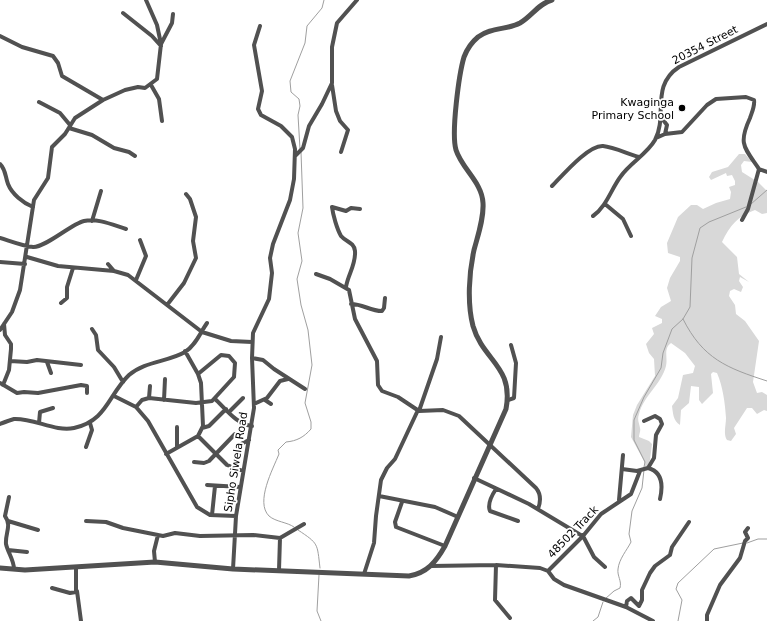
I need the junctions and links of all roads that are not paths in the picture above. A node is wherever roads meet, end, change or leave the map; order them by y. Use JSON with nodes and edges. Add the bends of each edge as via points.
{"nodes":[{"id":1,"x":146,"y":0,"type":"edge"},
{"id":2,"x":358,"y":0,"type":"edge"},
{"id":3,"x":552,"y":0,"type":"edge"},
{"id":4,"x":123,"y":13,"type":"dead end"},
{"id":5,"x":173,"y":14,"type":"dead end"},
{"id":6,"x":767,"y":24,"type":"edge"},
{"id":7,"x":260,"y":26,"type":"dead end"},
{"id":8,"x":0,"y":36,"type":"edge"},
{"id":9,"x":161,"y":45,"type":"junction"},
{"id":10,"x":332,"y":83,"type":"junction"},
{"id":11,"x":151,"y":85,"type":"junction"},
{"id":12,"x":103,"y":100,"type":"junction"},
{"id":13,"x":40,"y":102,"type":"dead end"},
{"id":14,"x":660,"y":116,"type":"junction"},
{"id":15,"x":162,"y":121,"type":"dead end"},
{"id":16,"x":69,"y":126,"type":"junction"},
{"id":17,"x":665,"y":134,"type":"junction"},
{"id":18,"x":656,"y":138,"type":"junction"},
{"id":19,"x":341,"y":152,"type":"dead end"},
{"id":20,"x":296,"y":154,"type":"junction"},
{"id":21,"x":135,"y":156,"type":"dead end"},
{"id":22,"x":639,"y":157,"type":"junction"},
{"id":23,"x":0,"y":164,"type":"edge"},
{"id":24,"x":759,"y":169,"type":"junction"},
{"id":25,"x":767,"y":172,"type":"edge"},
{"id":26,"x":552,"y":186,"type":"dead end"},
{"id":27,"x":101,"y":191,"type":"dead end"},
{"id":28,"x":186,"y":194,"type":"dead end"},
{"id":29,"x":605,"y":204,"type":"junction"},
{"id":30,"x":33,"y":207,"type":"junction"},
{"id":31,"x":360,"y":209,"type":"dead end"},
{"id":32,"x":593,"y":216,"type":"dead end"},
{"id":33,"x":742,"y":220,"type":"dead end"},
{"id":34,"x":92,"y":221,"type":"junction"},
{"id":35,"x":126,"y":229,"type":"dead end"},
{"id":36,"x":631,"y":236,"type":"dead end"},
{"id":37,"x":0,"y":238,"type":"edge"},
{"id":38,"x":140,"y":240,"type":"dead end"},
{"id":39,"x":28,"y":245,"type":"junction"},
{"id":40,"x":26,"y":257,"type":"junction"},
{"id":41,"x":0,"y":262,"type":"edge"},
{"id":42,"x":25,"y":264,"type":"junction"},
{"id":43,"x":108,"y":264,"type":"dead end"},
{"id":44,"x":73,"y":268,"type":"junction"},
{"id":45,"x":114,"y":271,"type":"junction"},
{"id":46,"x":316,"y":274,"type":"dead end"},
{"id":47,"x":136,"y":280,"type":"junction"},
{"id":48,"x":346,"y":287,"type":"junction"},
{"id":49,"x":385,"y":298,"type":"dead end"},
{"id":50,"x":61,"y":303,"type":"dead end"},
{"id":51,"x":352,"y":304,"type":"junction"},
{"id":52,"x":167,"y":305,"type":"junction"},
{"id":53,"x":207,"y":323,"type":"dead end"},
{"id":54,"x":4,"y":324,"type":"junction"},
{"id":55,"x":92,"y":329,"type":"dead end"},
{"id":56,"x":0,"y":330,"type":"edge"},
{"id":57,"x":202,"y":332,"type":"junction"},
{"id":58,"x":441,"y":337,"type":"dead end"},
{"id":59,"x":252,"y":342,"type":"junction"},
{"id":60,"x":511,"y":345,"type":"dead end"},
{"id":61,"x":185,"y":352,"type":"junction"},
{"id":62,"x":252,"y":358,"type":"junction"},
{"id":63,"x":10,"y":361,"type":"junction"},
{"id":64,"x":48,"y":362,"type":"junction"},
{"id":65,"x":81,"y":365,"type":"dead end"},
{"id":66,"x":51,"y":373,"type":"dead end"},
{"id":67,"x":198,"y":374,"type":"junction"},
{"id":68,"x":165,"y":379,"type":"dead end"},
{"id":69,"x":290,"y":380,"type":"junction"},
{"id":70,"x":123,"y":382,"type":"junction"},
{"id":71,"x":2,"y":384,"type":"edge"},
{"id":72,"x":52,"y":385,"type":"dead end"},
{"id":73,"x":150,"y":386,"type":"dead end"},
{"id":74,"x":305,"y":389,"type":"dead end"},
{"id":75,"x":53,"y":390,"type":"junction"},
{"id":76,"x":87,"y":393,"type":"dead end"},
{"id":77,"x":114,"y":396,"type":"junction"},
{"id":78,"x":149,"y":398,"type":"junction"},
{"id":79,"x":243,"y":398,"type":"dead end"},
{"id":80,"x":215,"y":399,"type":"junction"},
{"id":81,"x":164,"y":400,"type":"junction"},
{"id":82,"x":265,"y":400,"type":"junction"},
{"id":83,"x":508,"y":400,"type":"junction"},
{"id":84,"x":203,"y":402,"type":"junction"},
{"id":85,"x":254,"y":404,"type":"junction"},
{"id":86,"x":271,"y":404,"type":"dead end"},
{"id":87,"x":136,"y":407,"type":"junction"},
{"id":88,"x":53,"y":408,"type":"dead end"},
{"id":89,"x":228,"y":411,"type":"junction"},
{"id":90,"x":419,"y":411,"type":"junction"},
{"id":91,"x":644,"y":421,"type":"dead end"},
{"id":92,"x":40,"y":423,"type":"junction"},
{"id":93,"x":90,"y":423,"type":"junction"},
{"id":94,"x":0,"y":424,"type":"edge"},
{"id":95,"x":252,"y":426,"type":"junction"},
{"id":96,"x":177,"y":427,"type":"dead end"},
{"id":97,"x":202,"y":428,"type":"junction"},
{"id":98,"x":235,"y":434,"type":"dead end"},
{"id":99,"x":198,"y":436,"type":"junction"},
{"id":100,"x":249,"y":440,"type":"junction"},
{"id":101,"x":241,"y":444,"type":"dead end"},
{"id":102,"x":490,"y":444,"type":"junction"},
{"id":103,"x":86,"y":447,"type":"dead end"},
{"id":104,"x":178,"y":447,"type":"junction"},
{"id":105,"x":166,"y":454,"type":"junction"},
{"id":106,"x":216,"y":454,"type":"junction"},
{"id":107,"x":623,"y":455,"type":"dead end"},
{"id":108,"x":194,"y":462,"type":"dead end"},
{"id":109,"x":647,"y":468,"type":"junction"},
{"id":110,"x":622,"y":469,"type":"junction"},
{"id":111,"x":243,"y":471,"type":"junction"},
{"id":112,"x":640,"y":471,"type":"junction"},
{"id":113,"x":474,"y":478,"type":"junction"},
{"id":114,"x":207,"y":485,"type":"dead end"},
{"id":115,"x":215,"y":486,"type":"junction"},
{"id":116,"x":240,"y":487,"type":"junction"},
{"id":117,"x":496,"y":489,"type":"junction"},
{"id":118,"x":379,"y":496,"type":"junction"},
{"id":119,"x":9,"y":497,"type":"dead end"},
{"id":120,"x":660,"y":498,"type":"dead end"},
{"id":121,"x":619,"y":500,"type":"junction"},
{"id":122,"x":402,"y":502,"type":"junction"},
{"id":123,"x":538,"y":509,"type":"junction"},
{"id":124,"x":212,"y":515,"type":"junction"},
{"id":125,"x":236,"y":516,"type":"junction"},
{"id":126,"x":2,"y":517,"type":"edge"},
{"id":127,"x":458,"y":517,"type":"junction"},
{"id":128,"x":518,"y":520,"type":"dead end"},
{"id":129,"x":8,"y":521,"type":"junction"},
{"id":130,"x":86,"y":521,"type":"dead end"},
{"id":131,"x":689,"y":522,"type":"dead end"},
{"id":132,"x":304,"y":524,"type":"dead end"},
{"id":133,"x":748,"y":528,"type":"dead end"},
{"id":134,"x":38,"y":530,"type":"dead end"},
{"id":135,"x":158,"y":535,"type":"junction"},
{"id":136,"x":235,"y":535,"type":"junction"},
{"id":137,"x":583,"y":536,"type":"junction"},
{"id":138,"x":280,"y":538,"type":"junction"},
{"id":139,"x":445,"y":546,"type":"junction"},
{"id":140,"x":8,"y":550,"type":"junction"},
{"id":141,"x":27,"y":552,"type":"dead end"},
{"id":142,"x":154,"y":562,"type":"junction"},
{"id":143,"x":496,"y":565,"type":"junction"},
{"id":144,"x":431,"y":566,"type":"junction"},
{"id":145,"x":605,"y":567,"type":"dead end"},
{"id":146,"x":0,"y":568,"type":"edge"},
{"id":147,"x":76,"y":568,"type":"junction"},
{"id":148,"x":14,"y":569,"type":"junction"},
{"id":149,"x":233,"y":569,"type":"junction"},
{"id":150,"x":279,"y":570,"type":"junction"},
{"id":151,"x":547,"y":570,"type":"junction"},
{"id":152,"x":364,"y":574,"type":"junction"},
{"id":153,"x":52,"y":588,"type":"dead end"},
{"id":154,"x":77,"y":591,"type":"junction"},
{"id":155,"x":626,"y":607,"type":"junction"},
{"id":156,"x":510,"y":618,"type":"dead end"},
{"id":157,"x":81,"y":621,"type":"edge"},
{"id":158,"x":653,"y":621,"type":"edge"},
{"id":159,"x":706,"y":621,"type":"edge"}],
"edges":[{"from":1,"to":9,"type":"street","via":[[157,25]]},
{"from":2,"to":10,"type":"street","via":[[337,23],[332,47]]},
{"from":3,"to":83,"type":"street","via":[[540,5],[518,24],[486,32],[471,44],[463,61],[455,126],[457,151],[463,165],[478,185],[483,203],[472,265],[471,318],[481,345],[507,383]]},
{"from":4,"to":9,"type":"street"},
{"from":5,"to":9,"type":"street","via":[[172,23]]},
{"from":6,"to":14,"type":"street","name":"20354 Street","via":[[674,70],[662,90]]},
{"from":7,"to":20,"type":"street","name":"Sipho Siwela Road","via":[[254,45],[262,90],[258,109],[261,115],[290,133]]},
{"from":8,"to":12,"type":"street","via":[[22,47],[53,56],[62,76]]},
{"from":9,"to":11,"type":"street","via":[[157,78]]},
{"from":10,"to":19,"type":"street","via":[[336,110],[340,121],[348,130]]},
{"from":10,"to":20,"type":"street","via":[[308,126],[303,148]]},
{"from":11,"to":12,"type":"street","via":[[125,90]]},
{"from":11,"to":15,"type":"street","via":[[159,99]]},
{"from":12,"to":16,"type":"street","via":[[75,118]]},
{"from":13,"to":16,"type":"street","via":[[60,112]]},
{"from":14,"to":17,"type":"street","via":[[667,125]]},
{"from":14,"to":18,"type":"street","name":"20354 Street"},
{"from":16,"to":21,"type":"street"},
{"from":16,"to":30,"type":"street","via":[[52,147],[48,178],[36,196]]},
{"from":17,"to":18,"type":"street"},
{"from":17,"to":24,"type":"street","via":[[682,132],[716,98],[752,98],[755,101],[754,107],[744,131],[744,141],[746,153]]},
{"from":18,"to":22,"type":"street"},
{"from":20,"to":59,"type":"street","name":"Sipho Siwela Road","via":[[293,189],[270,258],[272,273],[269,299],[257,322]]},
{"from":22,"to":26,"type":"street","via":[[606,146],[598,146],[578,160]]},
{"from":22,"to":29,"type":"street","via":[[620,176]]},
{"from":23,"to":30,"type":"street","via":[[13,191],[23,202]]},
{"from":24,"to":25,"type":"street"},
{"from":24,"to":33,"type":"street","via":[[748,209]]},
{"from":27,"to":34,"type":"street"},
{"from":28,"to":52,"type":"street","via":[[196,217],[193,241],[196,258],[184,283]]},
{"from":29,"to":32,"type":"street"},
{"from":29,"to":36,"type":"street","via":[[623,219]]},
{"from":30,"to":39,"type":"street"},
{"from":31,"to":48,"type":"street","via":[[351,208],[346,211],[332,206],[340,235],[352,244],[355,250],[354,265]]},
{"from":34,"to":35,"type":"street"},
{"from":34,"to":39,"type":"street","via":[[77,224],[38,246]]},
{"from":37,"to":39,"type":"street"},
{"from":38,"to":47,"type":"street","via":[[146,256]]},
{"from":39,"to":40,"type":"street"},
{"from":40,"to":42,"type":"street"},
{"from":40,"to":44,"type":"street"},
{"from":41,"to":42,"type":"street"},
{"from":42,"to":54,"type":"street","via":[[20,290],[12,312]]},
{"from":43,"to":45,"type":"street"},
{"from":44,"to":45,"type":"street"},
{"from":44,"to":50,"type":"street","via":[[67,287],[67,298]]},
{"from":45,"to":47,"type":"street"},
{"from":46,"to":48,"type":"street"},
{"from":47,"to":52,"type":"street"},
{"from":48,"to":51,"type":"street","via":[[350,291]]},
{"from":49,"to":51,"type":"street","via":[[382,311],[373,311]]},
{"from":51,"to":90,"type":"street","via":[[357,324],[377,362],[380,388],[385,394],[398,397]]},
{"from":52,"to":57,"type":"street"},
{"from":53,"to":57,"type":"street"},
{"from":54,"to":56,"type":"street"},
{"from":54,"to":63,"type":"street","via":[[6,338],[11,344]]},
{"from":55,"to":70,"type":"street","via":[[96,335],[98,350],[114,367]]},
{"from":57,"to":59,"type":"street","via":[[231,341]]},
{"from":57,"to":61,"type":"street"},
{"from":58,"to":90,"type":"street","via":[[437,359]]},
{"from":59,"to":62,"type":"street","name":"Sipho Siwela Road"},
{"from":60,"to":83,"type":"street","via":[[516,363],[515,393],[514,398]]},
{"from":61,"to":67,"type":"street"},
{"from":61,"to":70,"type":"street","via":[[137,370]]},
{"from":62,"to":69,"type":"street","via":[[263,360]]},
{"from":62,"to":85,"type":"street","name":"Sipho Siwela Road"},
{"from":63,"to":64,"type":"street"},
{"from":63,"to":71,"type":"street","via":[[8,375]]},
{"from":64,"to":65,"type":"street"},
{"from":64,"to":66,"type":"street"},
{"from":67,"to":80,"type":"street","via":[[216,358],[226,355],[232,358],[235,364],[234,377]]},
{"from":67,"to":84,"type":"street"},
{"from":68,"to":81,"type":"street"},
{"from":69,"to":74,"type":"street"},
{"from":69,"to":82,"type":"street","via":[[280,381]]},
{"from":70,"to":77,"type":"street"},
{"from":71,"to":75,"type":"street","via":[[17,393]]},
{"from":72,"to":75,"type":"street"},
{"from":73,"to":78,"type":"street"},
{"from":75,"to":76,"type":"street","via":[[86,385]]},
{"from":77,"to":87,"type":"street"},
{"from":77,"to":93,"type":"street","via":[[99,416]]},
{"from":78,"to":81,"type":"street"},
{"from":78,"to":87,"type":"street","via":[[142,400]]},
{"from":79,"to":89,"type":"street"},
{"from":80,"to":84,"type":"street"},
{"from":80,"to":89,"type":"street"},
{"from":81,"to":84,"type":"street"},
{"from":82,"to":85,"type":"street"},
{"from":82,"to":86,"type":"street"},
{"from":83,"to":102,"type":"street"},
{"from":84,"to":97,"type":"street"},
{"from":85,"to":95,"type":"street","name":"Sipho Siwela Road"},
{"from":87,"to":105,"type":"street","via":[[148,421]]},
{"from":88,"to":92,"type":"street","via":[[40,412]]},
{"from":89,"to":95,"type":"street","via":[[244,425]]},
{"from":89,"to":97,"type":"street","via":[[209,426]]},
{"from":90,"to":102,"type":"street","via":[[435,409],[453,413]]},
{"from":90,"to":118,"type":"street","via":[[395,459],[383,474]]},
{"from":91,"to":109,"type":"street","via":[[655,416],[662,422],[656,435],[654,458]]},
{"from":92,"to":93,"type":"street","via":[[72,429]]},
{"from":92,"to":94,"type":"street","via":[[12,419]]},
{"from":93,"to":103,"type":"street","via":[[92,430]]},
{"from":95,"to":100,"type":"street","name":"Sipho Siwela Road"},
{"from":96,"to":104,"type":"street"},
{"from":97,"to":99,"type":"street"},
{"from":98,"to":106,"type":"street"},
{"from":99,"to":104,"type":"street"},
{"from":99,"to":106,"type":"street"},
{"from":100,"to":101,"type":"street"},
{"from":100,"to":111,"type":"street","name":"Sipho Siwela Road"},
{"from":102,"to":113,"type":"street"},
{"from":102,"to":123,"type":"street","via":[[537,489],[540,500]]},
{"from":104,"to":105,"type":"street"},
{"from":105,"to":124,"type":"street","via":[[171,468],[197,507]]},
{"from":106,"to":108,"type":"street","via":[[207,462]]},
{"from":106,"to":111,"type":"street","via":[[228,465]]},
{"from":107,"to":110,"type":"street"},
{"from":109,"to":112,"type":"street"},
{"from":109,"to":120,"type":"street","via":[[660,477]]},
{"from":110,"to":112,"type":"street"},
{"from":110,"to":121,"type":"street"},
{"from":111,"to":116,"type":"street","name":"Sipho Siwela Road"},
{"from":112,"to":121,"type":"street","name":"48502 Track","via":[[631,494]]},
{"from":113,"to":117,"type":"street"},
{"from":113,"to":127,"type":"street"},
{"from":114,"to":115,"type":"street"},
{"from":115,"to":116,"type":"street"},
{"from":115,"to":124,"type":"street"},
{"from":116,"to":125,"type":"street","name":"Sipho Siwela Road"},
{"from":117,"to":123,"type":"street"},
{"from":117,"to":128,"type":"street","via":[[491,496],[490,511]]},
{"from":118,"to":122,"type":"street"},
{"from":118,"to":152,"type":"street","via":[[374,543]]},
{"from":119,"to":126,"type":"street"},
{"from":121,"to":137,"type":"street","name":"48502 Track","via":[[601,514]]},
{"from":122,"to":127,"type":"street","via":[[435,507]]},
{"from":122,"to":139,"type":"street","via":[[395,522],[396,527]]},
{"from":123,"to":137,"type":"street"},
{"from":124,"to":125,"type":"street"},
{"from":125,"to":136,"type":"street","name":"Sipho Siwela Road"},
{"from":126,"to":129,"type":"street"},
{"from":127,"to":139,"type":"street"},
{"from":129,"to":134,"type":"street"},
{"from":129,"to":140,"type":"street"},
{"from":130,"to":135,"type":"street","via":[[106,522]]},
{"from":131,"to":155,"type":"street","via":[[672,547],[670,555],[657,564],[650,573],[642,590],[639,606],[631,598],[627,601]]},
{"from":132,"to":138,"type":"street"},
{"from":133,"to":159,"type":"street","via":[[745,532],[748,538],[740,558],[720,585]]},
{"from":135,"to":136,"type":"street"},
{"from":135,"to":142,"type":"street"},
{"from":136,"to":138,"type":"street"},
{"from":136,"to":149,"type":"street","name":"Sipho Siwela Road"},
{"from":137,"to":145,"type":"street","via":[[594,557]]},
{"from":137,"to":151,"type":"street","name":"48502 Track"},
{"from":138,"to":150,"type":"street"},
{"from":139,"to":144,"type":"street"},
{"from":140,"to":141,"type":"street"},
{"from":140,"to":148,"type":"street"},
{"from":142,"to":147,"type":"street"},
{"from":142,"to":149,"type":"street"},
{"from":143,"to":144,"type":"street","name":"48502 Track"},
{"from":143,"to":151,"type":"street","name":"48502 Track","via":[[532,566]]},
{"from":143,"to":156,"type":"street","via":[[495,600]]},
{"from":144,"to":152,"type":"street","via":[[421,573],[409,576]]},
{"from":146,"to":148,"type":"street"},
{"from":147,"to":148,"type":"street"},
{"from":147,"to":154,"type":"street"},
{"from":149,"to":150,"type":"street"},
{"from":150,"to":152,"type":"street"},
{"from":151,"to":155,"type":"street","via":[[554,579],[564,585]]},
{"from":153,"to":154,"type":"street","via":[[70,593]]},
{"from":154,"to":157,"type":"street"},
{"from":155,"to":158,"type":"street"}]}
